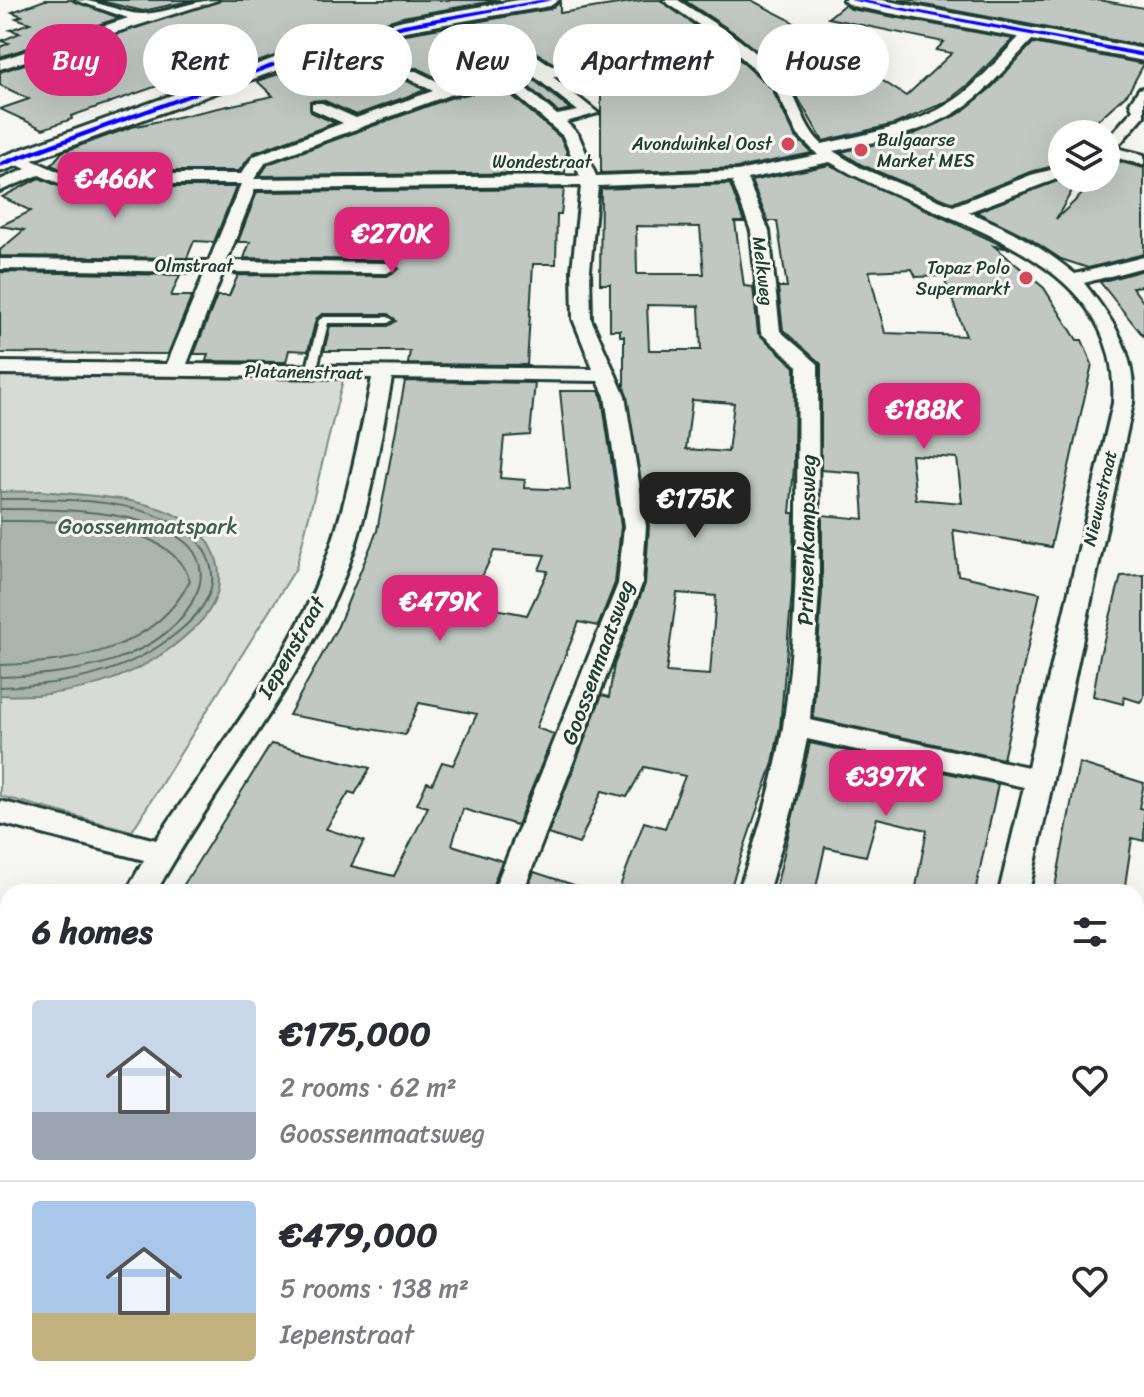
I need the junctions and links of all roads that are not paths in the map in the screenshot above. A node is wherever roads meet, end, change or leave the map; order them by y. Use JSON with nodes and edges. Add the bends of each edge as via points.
{"nodes":[{"id":1,"x":81,"y":0,"type":"edge"},
{"id":2,"x":212,"y":0,"type":"edge"},
{"id":3,"x":550,"y":0,"type":"edge"},
{"id":4,"x":669,"y":0,"type":"edge"},
{"id":5,"x":852,"y":0,"type":"edge"},
{"id":6,"x":142,"y":18,"type":"junction"},
{"id":7,"x":124,"y":24,"type":"edge"},
{"id":8,"x":703,"y":24,"type":"edge"},
{"id":9,"x":1030,"y":34,"type":"junction"},
{"id":10,"x":0,"y":47,"type":"edge"},
{"id":11,"x":741,"y":52,"type":"edge"},
{"id":12,"x":24,"y":55,"type":"edge"},
{"id":13,"x":1144,"y":55,"type":"edge"},
{"id":14,"x":24,"y":57,"type":"edge"},
{"id":15,"x":0,"y":65,"type":"edge"},
{"id":16,"x":537,"y":65,"type":"edge"},
{"id":17,"x":553,"y":72,"type":"edge"},
{"id":18,"x":545,"y":73,"type":"junction"},
{"id":19,"x":537,"y":74,"type":"edge"},
{"id":20,"x":1144,"y":92,"type":"edge"},
{"id":21,"x":431,"y":96,"type":"edge"},
{"id":22,"x":526,"y":96,"type":"edge"},
{"id":23,"x":317,"y":106,"type":"dead end"},
{"id":24,"x":555,"y":120,"type":"junction"},
{"id":25,"x":354,"y":123,"type":"junction"},
{"id":26,"x":1120,"y":134,"type":"edge"},
{"id":27,"x":826,"y":153,"type":"junction"},
{"id":28,"x":1120,"y":154,"type":"edge"},
{"id":29,"x":1144,"y":160,"type":"edge"},
{"id":30,"x":8,"y":162,"type":"edge"},
{"id":31,"x":40,"y":169,"type":"junction"},
{"id":32,"x":1048,"y":175,"type":"edge"},
{"id":33,"x":737,"y":176,"type":"junction"},
{"id":34,"x":248,"y":181,"type":"junction"},
{"id":35,"x":590,"y":182,"type":"junction"},
{"id":36,"x":0,"y":186,"type":"edge"},
{"id":37,"x":956,"y":211,"type":"junction"},
{"id":38,"x":1144,"y":262,"type":"edge"},
{"id":39,"x":0,"y":264,"type":"edge"},
{"id":40,"x":217,"y":266,"type":"junction"},
{"id":41,"x":387,"y":268,"type":"dead end"},
{"id":42,"x":1072,"y":280,"type":"junction"},
{"id":43,"x":388,"y":320,"type":"dead end"},
{"id":44,"x":800,"y":355,"type":"joint"},
{"id":45,"x":0,"y":368,"type":"edge"},
{"id":46,"x":175,"y":369,"type":"junction"},
{"id":47,"x":311,"y":372,"type":"junction"},
{"id":48,"x":383,"y":373,"type":"junction"},
{"id":49,"x":609,"y":375,"type":"junction"},
{"id":50,"x":1133,"y":406,"type":"edge"},
{"id":51,"x":796,"y":727,"type":"junction"},
{"id":52,"x":1040,"y":780,"type":"junction"},
{"id":53,"x":0,"y":812,"type":"edge"},
{"id":54,"x":163,"y":853,"type":"junction"},
{"id":55,"x":146,"y":884,"type":"edge"},
{"id":56,"x":511,"y":884,"type":"edge"},
{"id":57,"x":756,"y":884,"type":"edge"},
{"id":58,"x":1016,"y":884,"type":"edge"}],
"edges":[{"from":1,"to":6,"type":"street"},
{"from":2,"to":6,"type":"street"},
{"from":3,"to":30,"type":"street","via":[[403,26],[301,55]]},
{"from":4,"to":8,"type":"street","name":"Nieuwstraat"},
{"from":5,"to":9,"type":"street"},
{"from":6,"to":7,"type":"street"},
{"from":9,"to":13,"type":"street"},
{"from":9,"to":27,"type":"street","name":"Wondestraat","via":[[961,103],[892,133]]},
{"from":10,"to":12,"type":"street"},
{"from":11,"to":27,"type":"street","name":"Nieuwstraat","via":[[781,86],[796,122]]},
{"from":14,"to":15,"type":"street"},
{"from":16,"to":18,"type":"street"},
{"from":17,"to":18,"type":"street"},
{"from":18,"to":19,"type":"street"},
{"from":18,"to":24,"type":"street","via":[[590,113]]},
{"from":20,"to":26,"type":"street","via":[[1137,103],[1141,110]]},
{"from":21,"to":25,"type":"street"},
{"from":22,"to":24,"type":"street"},
{"from":23,"to":25,"type":"street"},
{"from":24,"to":35,"type":"street","via":[[575,141]]},
{"from":25,"to":34,"type":"street","via":[[260,159]]},
{"from":27,"to":33,"type":"street","name":"Wondestraat"},
{"from":27,"to":37,"type":"street","name":"Nieuwstraat"},
{"from":28,"to":29,"type":"street"},
{"from":30,"to":31,"type":"street","name":"Wondestraat"},
{"from":31,"to":34,"type":"street","name":"Wondestraat","via":[[61,179]]},
{"from":31,"to":36,"type":"street"},
{"from":32,"to":37,"type":"street"},
{"from":33,"to":35,"type":"street","name":"Wondestraat"},
{"from":33,"to":44,"type":"street","name":"Melkweg","via":[[747,190],[763,246],[771,333]]},
{"from":34,"to":35,"type":"street","name":"Wondestraat"},
{"from":34,"to":40,"type":"street"},
{"from":35,"to":49,"type":"street","name":"Goossenmaatsweg","via":[[582,319]]},
{"from":37,"to":42,"type":"street","name":"Nieuwstraat","via":[[1022,243]]},
{"from":38,"to":42,"type":"street"},
{"from":39,"to":40,"type":"street","name":"Olmstraat"},
{"from":40,"to":41,"type":"street","name":"Olmstraat"},
{"from":40,"to":46,"type":"street"},
{"from":42,"to":50,"type":"street","name":"Nieuwstraat","via":[[1118,346]]},
{"from":43,"to":47,"type":"lane","via":[[324,320]]},
{"from":44,"to":51,"type":"street","name":"Prinsenkampsweg","via":[[808,364],[805,628]]},
{"from":45,"to":46,"type":"street","name":"Platanenstraat"},
{"from":46,"to":47,"type":"street","name":"Platanenstraat"},
{"from":47,"to":48,"type":"street","name":"Platanenstraat"},
{"from":48,"to":49,"type":"street","name":"Platanenstraat"},
{"from":48,"to":54,"type":"street","name":"Iepenstraat","via":[[358,492],[311,622]]},
{"from":49,"to":56,"type":"street","name":"Goossenmaatsweg","via":[[635,526],[630,584]]},
{"from":50,"to":52,"type":"street","name":"Nieuwstraat","via":[[1101,487]]},
{"from":51,"to":52,"type":"street"},
{"from":51,"to":57,"type":"street","name":"Prinsenkampsweg"},
{"from":52,"to":58,"type":"street","name":"Nieuwstraat"},
{"from":53,"to":54,"type":"street"},
{"from":54,"to":55,"type":"street","name":"Iepenstraat"}]}
